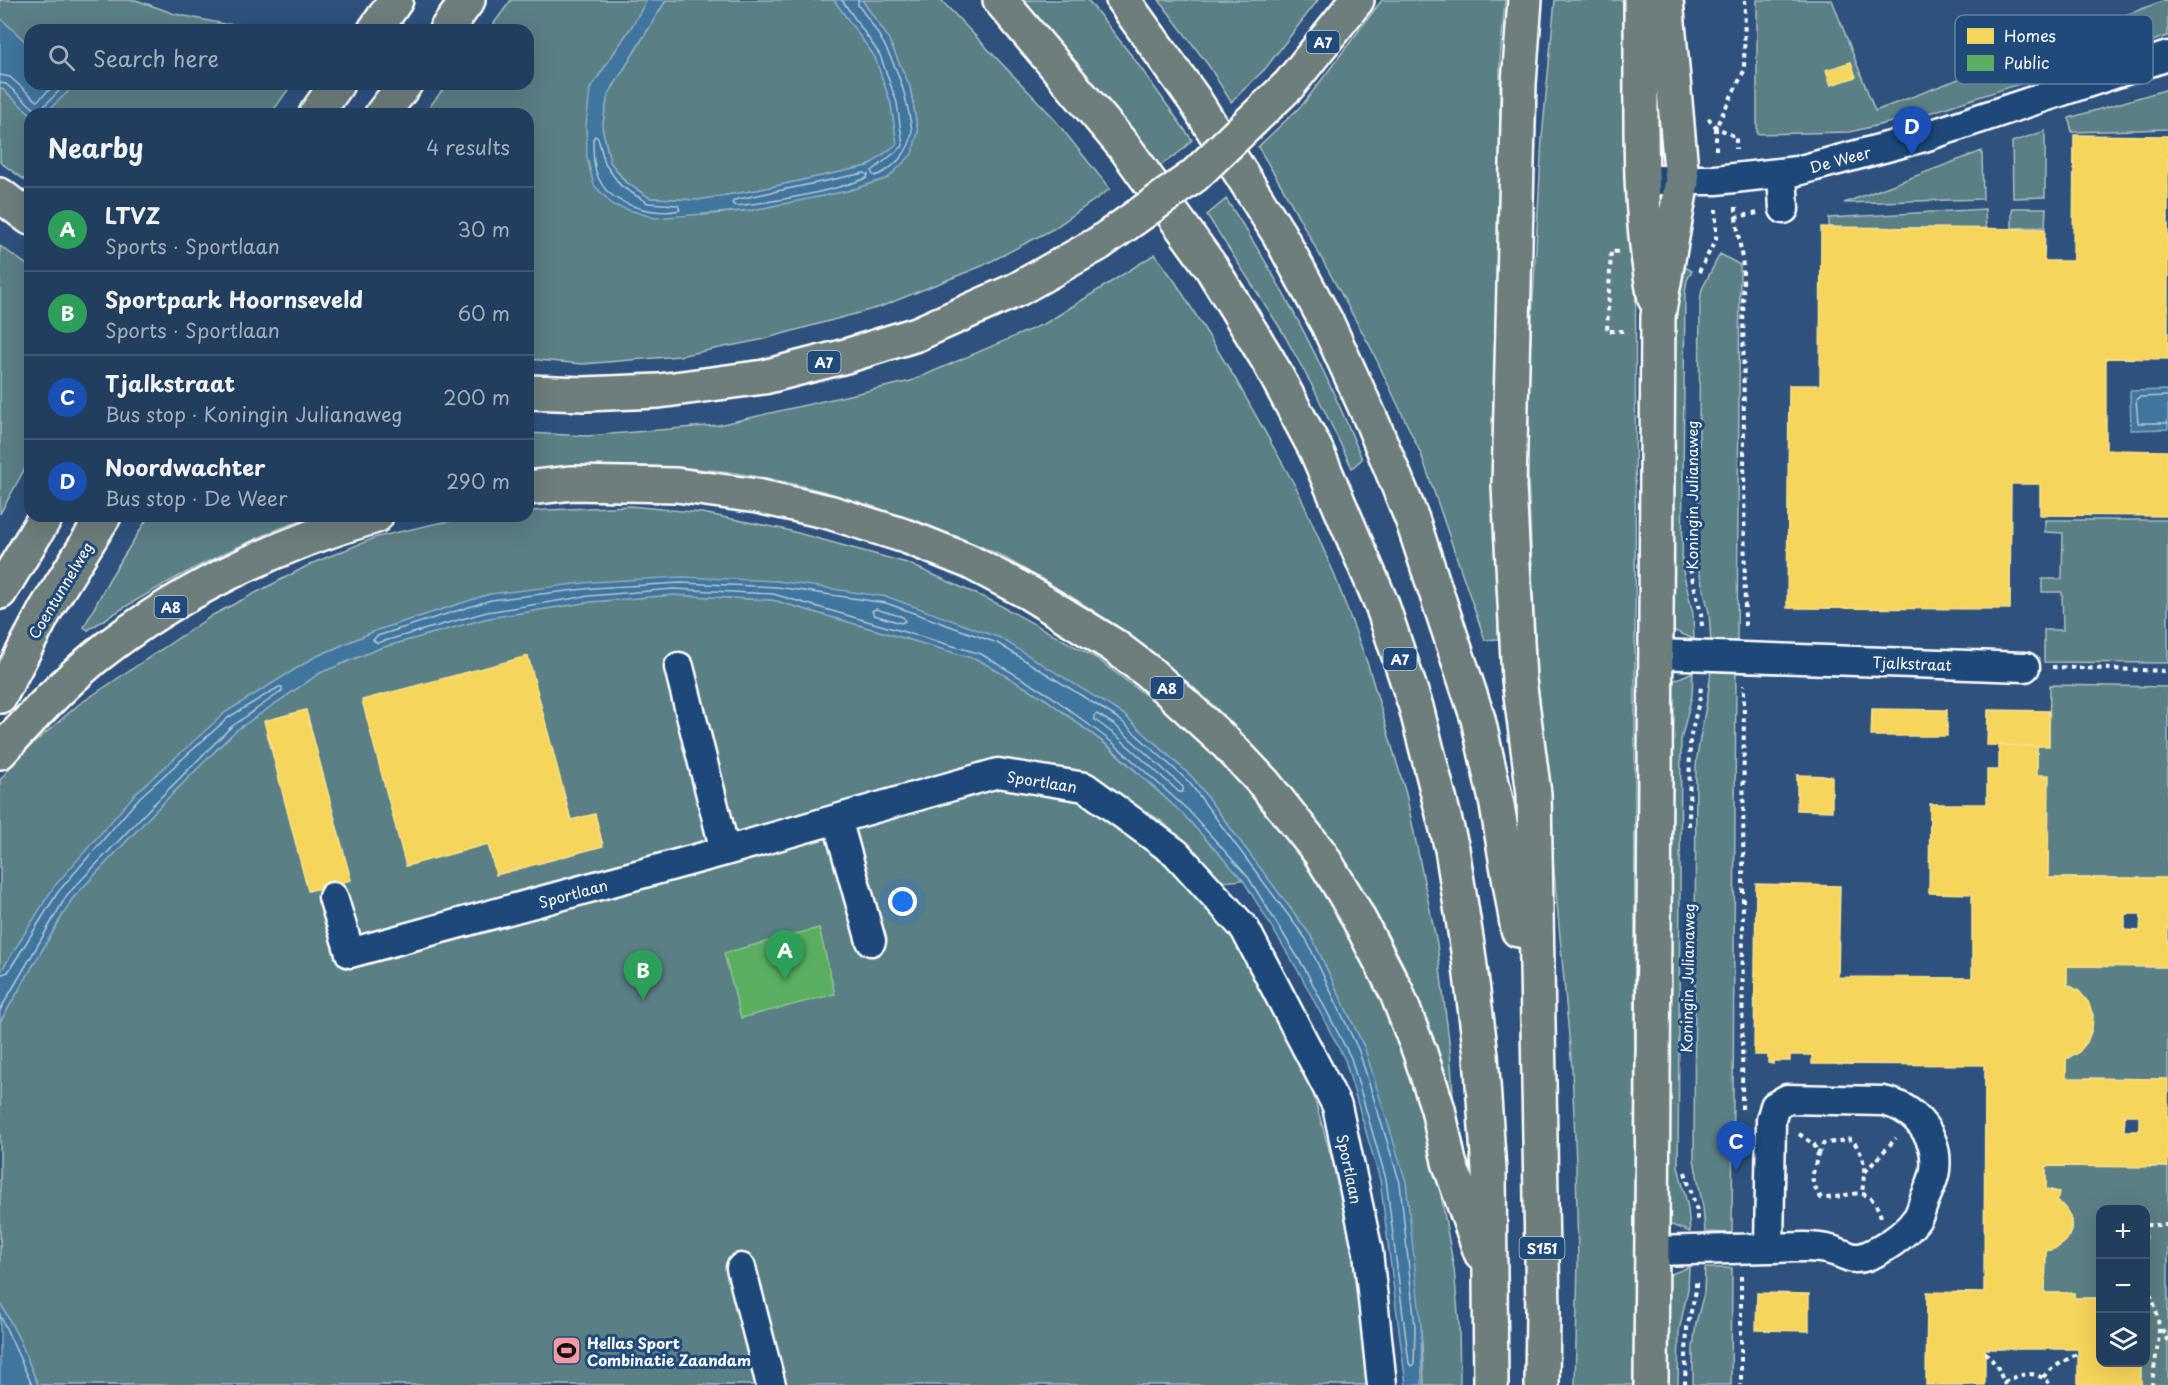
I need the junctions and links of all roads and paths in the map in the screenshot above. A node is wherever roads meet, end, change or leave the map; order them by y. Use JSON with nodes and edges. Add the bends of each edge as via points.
{"nodes":[{"id":1,"x":396,"y":0,"type":"edge"},
{"id":2,"x":468,"y":0,"type":"edge"},
{"id":3,"x":1000,"y":0,"type":"edge"},
{"id":4,"x":1123,"y":0,"type":"edge"},
{"id":5,"x":1357,"y":0,"type":"edge"},
{"id":6,"x":1525,"y":0,"type":"edge"},
{"id":7,"x":1641,"y":0,"type":"edge"},
{"id":8,"x":1666,"y":0,"type":"edge"},
{"id":9,"x":1745,"y":0,"type":"edge"},
{"id":10,"x":379,"y":24,"type":"edge"},
{"id":11,"x":450,"y":24,"type":"edge"},
{"id":12,"x":2168,"y":56,"type":"edge"},
{"id":13,"x":2153,"y":61,"type":"edge"},
{"id":14,"x":2084,"y":84,"type":"edge"},
{"id":15,"x":333,"y":90,"type":"edge"},
{"id":16,"x":400,"y":90,"type":"edge"},
{"id":17,"x":320,"y":108,"type":"edge"},
{"id":18,"x":387,"y":108,"type":"edge"},
{"id":19,"x":1782,"y":173,"type":"junction"},
{"id":20,"x":1643,"y":180,"type":"junction"},
{"id":21,"x":1716,"y":180,"type":"junction"},
{"id":22,"x":1682,"y":181,"type":"junction"},
{"id":23,"x":0,"y":195,"type":"edge"},
{"id":24,"x":1784,"y":209,"type":"dead end"},
{"id":25,"x":24,"y":213,"type":"edge"},
{"id":26,"x":1736,"y":217,"type":"dead end"},
{"id":27,"x":1697,"y":277,"type":"dead end"},
{"id":28,"x":1658,"y":315,"type":"junction"},
{"id":29,"x":534,"y":392,"type":"edge"},
{"id":30,"x":534,"y":487,"type":"edge"},
{"id":31,"x":42,"y":522,"type":"edge"},
{"id":32,"x":100,"y":522,"type":"edge"},
{"id":33,"x":354,"y":522,"type":"edge"},
{"id":34,"x":1690,"y":561,"type":"dead end"},
{"id":35,"x":0,"y":592,"type":"edge"},
{"id":36,"x":1656,"y":654,"type":"junction"},
{"id":37,"x":1703,"y":655,"type":"junction"},
{"id":38,"x":1745,"y":657,"type":"junction"},
{"id":39,"x":2025,"y":666,"type":"joint"},
{"id":40,"x":679,"y":667,"type":"dead end"},
{"id":41,"x":2168,"y":671,"type":"edge"},
{"id":42,"x":0,"y":696,"type":"edge"},
{"id":43,"x":0,"y":752,"type":"edge"},
{"id":44,"x":837,"y":819,"type":"junction"},
{"id":45,"x":1689,"y":832,"type":"dead end"},
{"id":46,"x":725,"y":851,"type":"junction"},
{"id":47,"x":333,"y":897,"type":"dead end"},
{"id":48,"x":871,"y":941,"type":"dead end"},
{"id":49,"x":1539,"y":1110,"type":"junction"},
{"id":50,"x":1742,"y":1119,"type":"dead end"},
{"id":51,"x":1771,"y":1120,"type":"junction"},
{"id":52,"x":1930,"y":1139,"type":"junction"},
{"id":53,"x":1818,"y":1154,"type":"junction"},
{"id":54,"x":1685,"y":1171,"type":"dead end"},
{"id":55,"x":1865,"y":1173,"type":"junction"},
{"id":56,"x":1862,"y":1192,"type":"junction"},
{"id":57,"x":2150,"y":1225,"type":"edge"},
{"id":58,"x":2168,"y":1225,"type":"edge"},
{"id":59,"x":1755,"y":1249,"type":"junction"},
{"id":60,"x":1879,"y":1249,"type":"junction"},
{"id":61,"x":1696,"y":1250,"type":"junction"},
{"id":62,"x":1652,"y":1251,"type":"junction"},
{"id":63,"x":741,"y":1268,"type":"dead end"},
{"id":64,"x":1491,"y":1280,"type":"junction"},
{"id":65,"x":2150,"y":1294,"type":"edge"},
{"id":66,"x":2162,"y":1328,"type":"junction"},
{"id":67,"x":2168,"y":1342,"type":"edge"},
{"id":68,"x":1985,"y":1352,"type":"dead end"},
{"id":69,"x":2078,"y":1353,"type":"dead end"},
{"id":70,"x":2043,"y":1377,"type":"junction"},
{"id":71,"x":2005,"y":1383,"type":"edge"},
{"id":72,"x":771,"y":1385,"type":"edge"},
{"id":73,"x":1382,"y":1385,"type":"edge"},
{"id":74,"x":1491,"y":1385,"type":"edge"},
{"id":75,"x":1542,"y":1385,"type":"edge"},
{"id":76,"x":1651,"y":1385,"type":"edge"},
{"id":77,"x":1686,"y":1385,"type":"edge"},
{"id":78,"x":1741,"y":1385,"type":"edge"},
{"id":79,"x":2051,"y":1385,"type":"edge"},
{"id":80,"x":2152,"y":1385,"type":"edge"}],
"edges":[{"from":1,"to":10,"type":"main road"},
{"from":2,"to":11,"type":"main road"},
{"from":3,"to":64,"type":"main road","number":"A7","via":[[1126,149],[1210,267],[1268,360],[1316,450],[1382,606],[1430,762],[1452,849],[1467,940],[1481,1055]]},
{"from":4,"to":49,"type":"main road","via":[[1194,99],[1279,234],[1328,325],[1412,519],[1478,719],[1497,805],[1524,967]]},
{"from":5,"to":29,"type":"main road","number":"A7","bridge":true,"via":[[1289,85],[1194,176],[1098,243],[1018,289],[917,334],[764,377],[659,392]]},
{"from":6,"to":49,"type":"main road","via":[[1519,84],[1509,486],[1519,680],[1533,794]]},
{"from":7,"to":20,"type":"main road"},
{"from":8,"to":22,"type":"main road"},
{"from":9,"to":21,"type":"path","via":[[1744,71],[1716,127]]},
{"from":12,"to":13,"type":"street","name":"De Weer"},
{"from":14,"to":19,"type":"street","name":"De Weer","via":[[1924,137]]},
{"from":15,"to":17,"type":"main road"},
{"from":16,"to":18,"type":"main road"},
{"from":19,"to":21,"type":"street","name":"De Weer"},
{"from":19,"to":24,"type":"street"},
{"from":20,"to":22,"type":"street","name":"De Weer"},
{"from":20,"to":28,"type":"main road","via":[[1646,255]]},
{"from":21,"to":22,"type":"street","name":"De Weer"},
{"from":21,"to":27,"type":"path","via":[[1716,239]]},
{"from":22,"to":28,"type":"main road"},
{"from":23,"to":25,"type":"main road"},
{"from":26,"to":38,"type":"path","via":[[1743,266]]},
{"from":28,"to":36,"type":"main road"},
{"from":30,"to":64,"type":"main road","number":"A8","via":[[572,483],[676,485],[757,496],[829,512],[968,561],[1038,598],[1150,673],[1264,783],[1320,853],[1353,908],[1396,991],[1420,1053],[1449,1162]]},
{"from":31,"to":35,"type":"main road"},
{"from":32,"to":42,"type":"main road","name":"Coentunnelweg","via":[[46,609]]},
{"from":33,"to":43,"type":"main road","number":"A8","via":[[244,566],[143,623],[93,660]]},
{"from":34,"to":37,"type":"path","name":"Koningin Julianaweg","via":[[1701,613]]},
{"from":36,"to":37,"type":"street","name":"Tjalkstraat"},
{"from":36,"to":62,"type":"main road"},
{"from":37,"to":38,"type":"street","name":"Tjalkstraat"},
{"from":37,"to":45,"type":"path","name":"Koningin Julianaweg","via":[[1700,697],[1690,739]]},
{"from":38,"to":39,"type":"street","name":"Tjalkstraat"},
{"from":38,"to":50,"type":"path"},
{"from":39,"to":41,"type":"path"},
{"from":40,"to":46,"type":"street"},
{"from":44,"to":46,"type":"street","name":"Sportlaan"},
{"from":44,"to":48,"type":"street"},
{"from":44,"to":73,"type":"street","name":"Sportlaan","via":[[998,774],[1085,787],[1176,853],[1245,929],[1337,1106],[1368,1252]]},
{"from":46,"to":47,"type":"street","name":"Sportlaan","via":[[350,953]]},
{"from":49,"to":75,"type":"main road","number":"S151"},
{"from":51,"to":52,"type":"street","via":[[1775,1106],[1787,1099],[1883,1101],[1898,1104],[1916,1117]]},
{"from":51,"to":53,"type":"path","via":[[1814,1144]]},
{"from":51,"to":59,"type":"street"},
{"from":52,"to":55,"type":"path","via":[[1909,1133],[1901,1135],[1892,1140]]},
{"from":52,"to":60,"type":"street","via":[[1935,1171],[1916,1221]]},
{"from":53,"to":55,"type":"path","via":[[1823,1144],[1852,1139],[1863,1154]]},
{"from":53,"to":56,"type":"path","via":[[1812,1177],[1821,1198]]},
{"from":54,"to":61,"type":"path","via":[[1697,1211]]},
{"from":55,"to":56,"type":"path"},
{"from":56,"to":60,"type":"path","via":[[1872,1198],[1880,1213],[1885,1237]]},
{"from":57,"to":58,"type":"path"},
{"from":59,"to":60,"type":"street","via":[[1824,1248],[1850,1258]]},
{"from":59,"to":61,"type":"street"},
{"from":59,"to":78,"type":"path"},
{"from":61,"to":62,"type":"street"},
{"from":61,"to":77,"type":"path","via":[[1696,1291],[1687,1328]]},
{"from":62,"to":76,"type":"main road"},
{"from":63,"to":72,"type":"street"},
{"from":64,"to":74,"type":"main road"},
{"from":65,"to":66,"type":"path"},
{"from":66,"to":67,"type":"path"},
{"from":66,"to":80,"type":"path"},
{"from":68,"to":71,"type":"path"},
{"from":69,"to":70,"type":"path"},
{"from":70,"to":71,"type":"path","via":[[2026,1374]]},
{"from":70,"to":79,"type":"path"}]}
